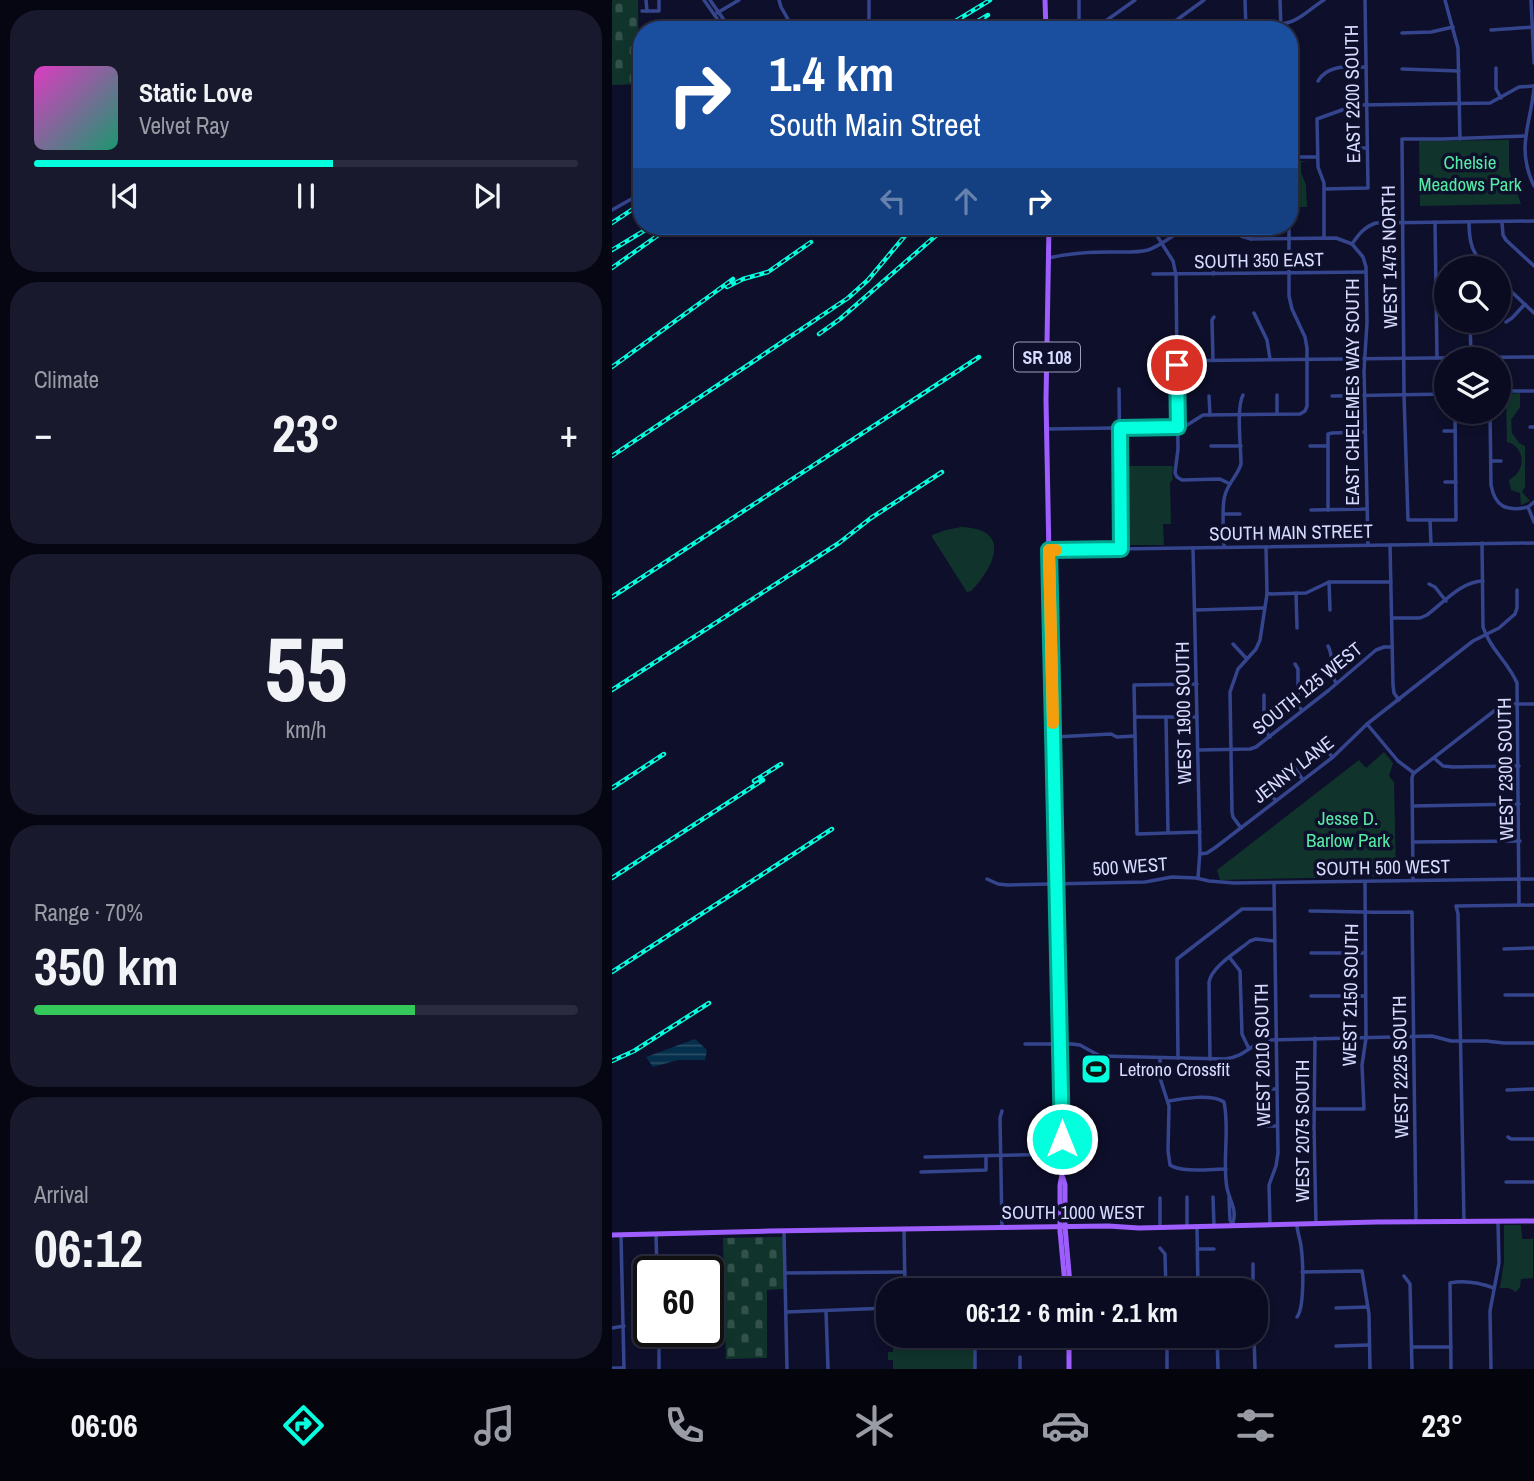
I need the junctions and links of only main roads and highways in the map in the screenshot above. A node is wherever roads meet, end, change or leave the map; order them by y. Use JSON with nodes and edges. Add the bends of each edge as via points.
{"nodes":[{"id":1,"x":1045,"y":0,"type":"edge"},
{"id":2,"x":1046,"y":21,"type":"edge"},
{"id":3,"x":1049,"y":235,"type":"edge"},
{"id":4,"x":1534,"y":1221,"type":"edge"},
{"id":5,"x":1063,"y":1228,"type":"junction"},
{"id":6,"x":612,"y":1235,"type":"edge"},
{"id":7,"x":1069,"y":1278,"type":"edge"},
{"id":8,"x":1069,"y":1348,"type":"edge"},
{"id":9,"x":1069,"y":1369,"type":"edge"}],
"edges":[{"from":1,"to":2,"type":"main road"},
{"from":3,"to":5,"type":"main road","number":"SR 108","via":[[1046,372]]},
{"from":4,"to":5,"type":"main road","name":"SOUTH 1000 WEST"},
{"from":5,"to":6,"type":"main road","name":"SOUTH 1000 WEST"},
{"from":5,"to":7,"type":"main road","number":"SR 108"},
{"from":8,"to":9,"type":"main road"}]}
